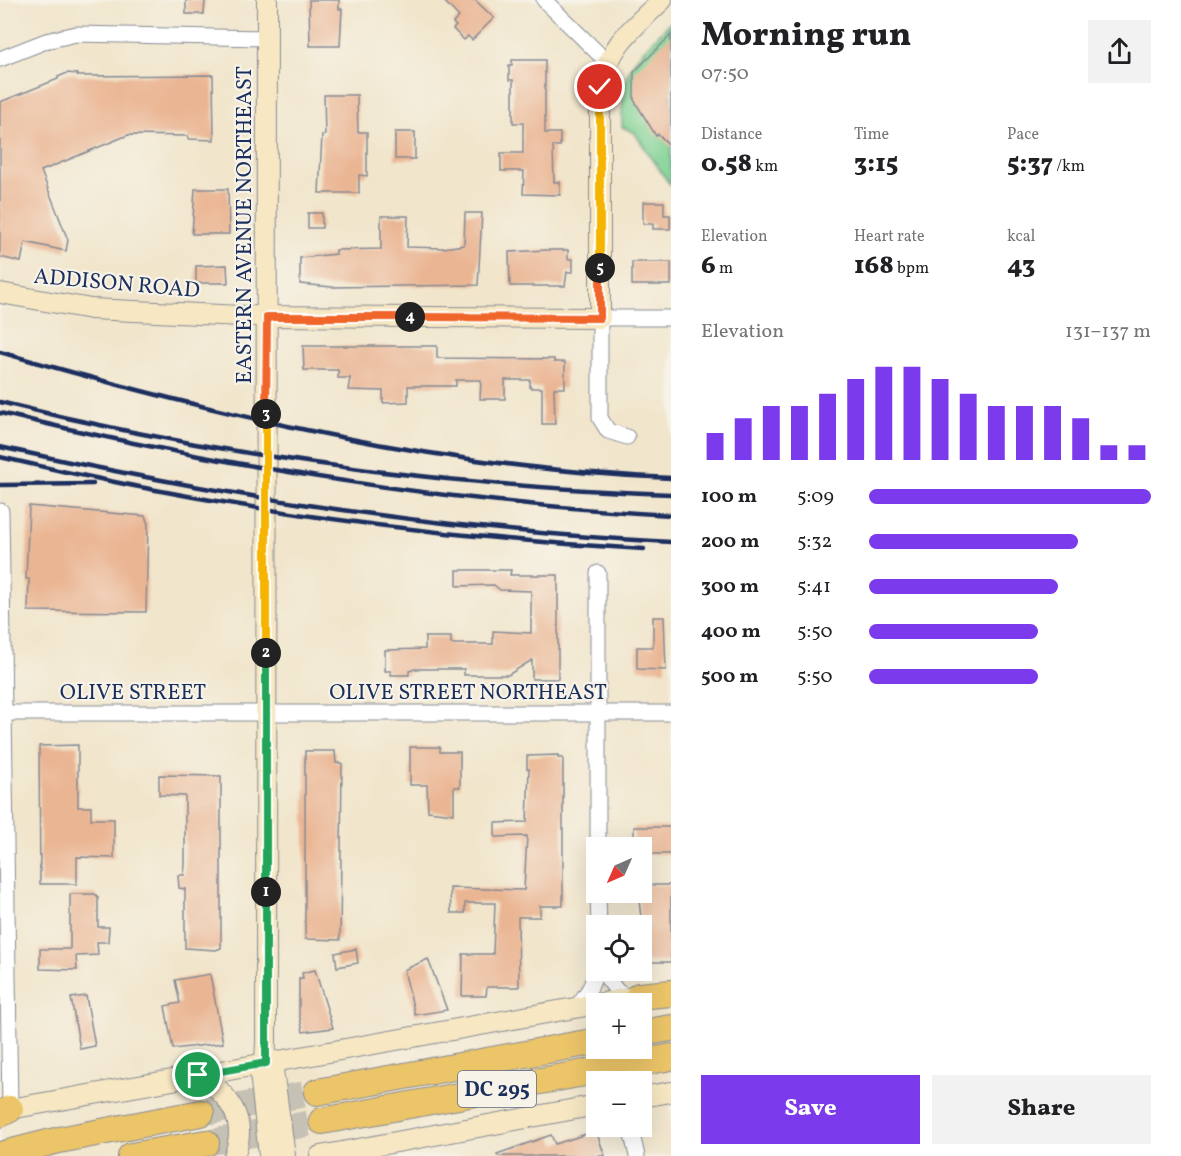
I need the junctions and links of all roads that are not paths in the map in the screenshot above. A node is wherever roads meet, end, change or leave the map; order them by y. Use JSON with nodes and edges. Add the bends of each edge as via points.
{"nodes":[{"id":1,"x":267,"y":0,"type":"edge"},
{"id":2,"x":544,"y":0,"type":"edge"},
{"id":3,"x":662,"y":0,"type":"edge"},
{"id":4,"x":267,"y":38,"type":"junction"},
{"id":5,"x":0,"y":59,"type":"edge"},
{"id":6,"x":607,"y":62,"type":"junction"},
{"id":7,"x":0,"y":292,"type":"edge"},
{"id":8,"x":267,"y":317,"type":"junction"},
{"id":9,"x":600,"y":318,"type":"junction"},
{"id":10,"x":671,"y":318,"type":"edge"},
{"id":11,"x":627,"y":437,"type":"dead end"},
{"id":12,"x":1,"y":511,"type":"edge"},
{"id":13,"x":598,"y":573,"type":"dead end"},
{"id":14,"x":2,"y":713,"type":"edge"},
{"id":15,"x":266,"y":713,"type":"junction"},
{"id":16,"x":598,"y":713,"type":"junction"},
{"id":17,"x":671,"y":713,"type":"edge"},
{"id":18,"x":598,"y":837,"type":"edge"},
{"id":19,"x":594,"y":981,"type":"edge"},
{"id":20,"x":608,"y":981,"type":"edge"},
{"id":21,"x":671,"y":991,"type":"edge"},
{"id":22,"x":622,"y":993,"type":"edge"},
{"id":23,"x":652,"y":994,"type":"edge"},
{"id":24,"x":586,"y":1006,"type":"edge"},
{"id":25,"x":577,"y":1007,"type":"junction"},
{"id":26,"x":671,"y":1028,"type":"edge"},
{"id":27,"x":652,"y":1031,"type":"edge"},
{"id":28,"x":586,"y":1043,"type":"edge"},
{"id":29,"x":671,"y":1057,"type":"edge"},
{"id":30,"x":266,"y":1063,"type":"junction"},
{"id":31,"x":198,"y":1075,"type":"junction"},
{"id":32,"x":317,"y":1092,"type":"tunnel mouth"},
{"id":33,"x":671,"y":1092,"type":"edge"},
{"id":34,"x":652,"y":1095,"type":"edge"},
{"id":35,"x":586,"y":1107,"type":"edge"},
{"id":36,"x":4,"y":1111,"type":"edge"},
{"id":37,"x":201,"y":1113,"type":"tunnel mouth"},
{"id":38,"x":322,"y":1121,"type":"tunnel mouth"},
{"id":39,"x":633,"y":1137,"type":"edge"},
{"id":40,"x":206,"y":1143,"type":"tunnel mouth"},
{"id":41,"x":0,"y":1155,"type":"edge"},
{"id":42,"x":131,"y":1156,"type":"edge"},
{"id":43,"x":234,"y":1156,"type":"edge"},
{"id":44,"x":269,"y":1156,"type":"edge"},
{"id":45,"x":285,"y":1156,"type":"edge"},
{"id":46,"x":320,"y":1156,"type":"edge"},
{"id":47,"x":637,"y":1156,"type":"edge"}],
"edges":[{"from":1,"to":4,"type":"main road","name":"EASTERN AVENUE NORTHEAST"},
{"from":2,"to":6,"type":"street"},
{"from":3,"to":6,"type":"main road","via":[[616,45]]},
{"from":4,"to":5,"type":"street","via":[[76,34]]},
{"from":4,"to":8,"type":"main road","name":"EASTERN AVENUE NORTHEAST"},
{"from":6,"to":9,"type":"main road","via":[[598,106]]},
{"from":7,"to":8,"type":"main road","name":"ADDISON ROAD","via":[[91,309]]},
{"from":8,"to":9,"type":"main road","name":"ADDISON ROAD"},
{"from":8,"to":15,"type":"main road","name":"EASTERN AVENUE NORTHEAST"},
{"from":9,"to":10,"type":"street"},
{"from":9,"to":11,"type":"street","via":[[600,418],[608,431]]},
{"from":12,"to":14,"type":"street"},
{"from":13,"to":16,"type":"street"},
{"from":14,"to":15,"type":"street","name":"OLIVE STREET"},
{"from":14,"to":36,"type":"street"},
{"from":15,"to":16,"type":"street","name":"OLIVE STREET NORTHEAST"},
{"from":15,"to":30,"type":"main road","name":"EASTERN AVENUE NORTHEAST"},
{"from":16,"to":17,"type":"street","name":"OLIVE STREET NORTHEAST"},
{"from":16,"to":18,"type":"street"},
{"from":19,"to":25,"type":"street"},
{"from":20,"to":22,"type":"street"},
{"from":21,"to":23,"type":"highway"},
{"from":24,"to":25,"type":"main road"},
{"from":25,"to":30,"type":"main road"},
{"from":26,"to":27,"type":"highway"},
{"from":28,"to":32,"type":"highway","number":"DC 295"},
{"from":29,"to":38,"type":"highway","number":"DC 295"},
{"from":30,"to":31,"type":"main road"},
{"from":30,"to":44,"type":"main road","name":"EASTERN AVENUE NORTHEAST","via":[[260,1072]]},
{"from":30,"to":45,"type":"main road","name":"EASTERN AVENUE NORTHEAST","via":[[273,1070]]},
{"from":31,"to":36,"type":"main road"},
{"from":31,"to":43,"type":"main road","via":[[229,1099],[239,1128]]},
{"from":33,"to":34,"type":"main road"},
{"from":35,"to":46,"type":"main road"},
{"from":37,"to":41,"type":"highway"},
{"from":39,"to":47,"type":"street"},
{"from":40,"to":42,"type":"highway"}]}
